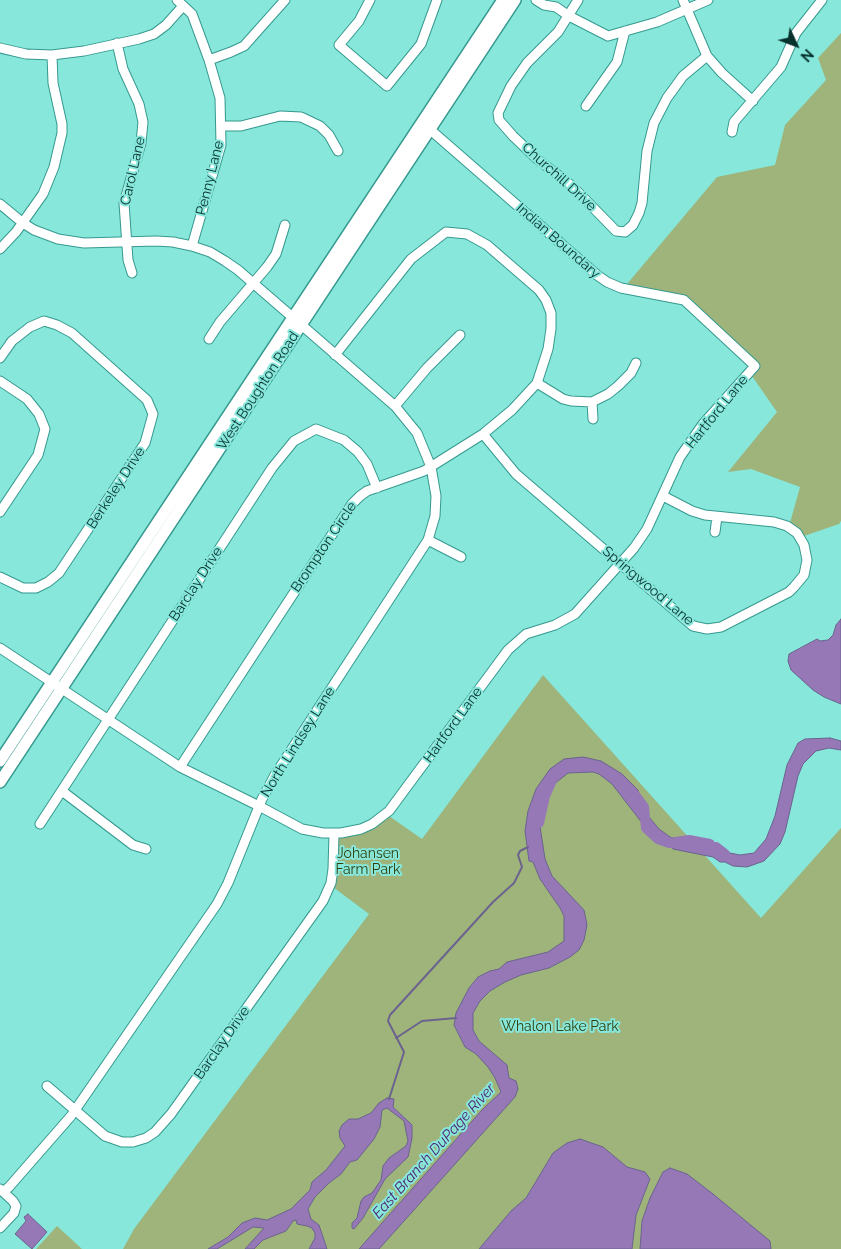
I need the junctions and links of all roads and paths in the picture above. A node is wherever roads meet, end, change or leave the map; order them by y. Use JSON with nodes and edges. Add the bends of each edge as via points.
{"nodes":[{"id":1,"x":285,"y":0,"type":"edge"},
{"id":2,"x":370,"y":0,"type":"edge"},
{"id":3,"x":437,"y":0,"type":"edge"},
{"id":4,"x":503,"y":0,"type":"edge"},
{"id":5,"x":515,"y":0,"type":"edge"},
{"id":6,"x":536,"y":0,"type":"edge"},
{"id":7,"x":578,"y":0,"type":"edge"},
{"id":8,"x":683,"y":0,"type":"edge"},
{"id":9,"x":708,"y":0,"type":"edge"},
{"id":10,"x":822,"y":0,"type":"edge"},
{"id":11,"x":180,"y":3,"type":"edge"},
{"id":12,"x":555,"y":3,"type":"edge"},
{"id":13,"x":687,"y":9,"type":"junction"},
{"id":14,"x":569,"y":16,"type":"junction"},
{"id":15,"x":625,"y":31,"type":"junction"},
{"id":16,"x":117,"y":43,"type":"junction"},
{"id":17,"x":0,"y":48,"type":"edge"},
{"id":18,"x":52,"y":55,"type":"junction"},
{"id":19,"x":707,"y":56,"type":"junction"},
{"id":20,"x":209,"y":60,"type":"junction"},
{"id":21,"x":753,"y":101,"type":"junction"},
{"id":22,"x":586,"y":106,"type":"dead end"},
{"id":23,"x":221,"y":126,"type":"junction"},
{"id":24,"x":426,"y":126,"type":"junction"},
{"id":25,"x":732,"y":132,"type":"dead end"},
{"id":26,"x":338,"y":151,"type":"dead end"},
{"id":27,"x":0,"y":204,"type":"edge"},
{"id":28,"x":23,"y":223,"type":"junction"},
{"id":29,"x":285,"y":225,"type":"dead end"},
{"id":30,"x":126,"y":243,"type":"junction"},
{"id":31,"x":192,"y":246,"type":"junction"},
{"id":32,"x":0,"y":249,"type":"edge"},
{"id":33,"x":132,"y":273,"type":"dead end"},
{"id":34,"x":254,"y":284,"type":"junction"},
{"id":35,"x":297,"y":321,"type":"junction"},
{"id":36,"x":460,"y":335,"type":"dead end"},
{"id":37,"x":209,"y":338,"type":"dead end"},
{"id":38,"x":335,"y":355,"type":"junction"},
{"id":39,"x":0,"y":358,"type":"edge"},
{"id":40,"x":636,"y":363,"type":"dead end"},
{"id":41,"x":754,"y":366,"type":"joint"},
{"id":42,"x":0,"y":380,"type":"edge"},
{"id":43,"x":536,"y":383,"type":"junction"},
{"id":44,"x":592,"y":402,"type":"junction"},
{"id":45,"x":395,"y":406,"type":"junction"},
{"id":46,"x":593,"y":419,"type":"dead end"},
{"id":47,"x":483,"y":434,"type":"junction"},
{"id":48,"x":431,"y":467,"type":"junction"},
{"id":49,"x":377,"y":488,"type":"junction"},
{"id":50,"x":663,"y":496,"type":"junction"},
{"id":51,"x":0,"y":512,"type":"edge"},
{"id":52,"x":717,"y":517,"type":"junction"},
{"id":53,"x":715,"y":532,"type":"dead end"},
{"id":54,"x":428,"y":540,"type":"junction"},
{"id":55,"x":461,"y":556,"type":"dead end"},
{"id":56,"x":620,"y":563,"type":"junction"},
{"id":57,"x":0,"y":577,"type":"edge"},
{"id":58,"x":0,"y":648,"type":"edge"},
{"id":59,"x":57,"y":685,"type":"junction"},
{"id":60,"x":108,"y":719,"type":"junction"},
{"id":61,"x":0,"y":761,"type":"edge"},
{"id":62,"x":180,"y":767,"type":"junction"},
{"id":63,"x":0,"y":782,"type":"edge"},
{"id":64,"x":62,"y":791,"type":"junction"},
{"id":65,"x":259,"y":806,"type":"junction"},
{"id":66,"x":40,"y":824,"type":"dead end"},
{"id":67,"x":334,"y":834,"type":"junction"},
{"id":68,"x":146,"y":849,"type":"dead end"},
{"id":69,"x":46,"y":1086,"type":"dead end"},
{"id":70,"x":75,"y":1111,"type":"junction"},
{"id":71,"x":2,"y":1190,"type":"edge"},
{"id":72,"x":0,"y":1228,"type":"edge"}],
"edges":[{"from":1,"to":20,"type":"street","via":[[244,46]]},
{"from":2,"to":3,"type":"street","via":[[359,21],[339,45],[387,86],[421,44]]},
{"from":4,"to":24,"type":"main road","name":"West Boughton Road"},
{"from":5,"to":24,"type":"main road","name":"West Boughton Road"},
{"from":6,"to":12,"type":"street","via":[[544,5]]},
{"from":7,"to":14,"type":"street","name":"Churchill Drive"},
{"from":8,"to":13,"type":"street"},
{"from":9,"to":13,"type":"street"},
{"from":10,"to":21,"type":"street","via":[[796,33],[781,67]]},
{"from":11,"to":16,"type":"street","via":[[166,25],[154,34]]},
{"from":11,"to":20,"type":"street","name":"Penny Lane","via":[[192,14]]},
{"from":12,"to":14,"type":"street"},
{"from":13,"to":15,"type":"street"},
{"from":13,"to":19,"type":"street"},
{"from":14,"to":15,"type":"street","via":[[608,36]]},
{"from":14,"to":19,"type":"street","name":"Churchill Drive","via":[[521,71],[498,113],[499,120],[616,231],[625,232],[639,214],[647,151],[654,123],[666,98],[683,76]]},
{"from":15,"to":22,"type":"street","via":[[616,62]]},
{"from":16,"to":18,"type":"street"},
{"from":16,"to":30,"type":"street","name":"Carol Lane","via":[[123,69],[139,104],[142,122],[141,143],[124,203]]},
{"from":17,"to":18,"type":"street"},
{"from":18,"to":28,"type":"street","via":[[53,83],[62,124],[61,138],[46,188]]},
{"from":19,"to":21,"type":"street"},
{"from":20,"to":23,"type":"street","name":"Penny Lane","via":[[220,98]]},
{"from":21,"to":25,"type":"street","via":[[734,122]]},
{"from":23,"to":26,"type":"street","via":[[241,126],[280,116],[301,117],[320,126]]},
{"from":23,"to":31,"type":"street","name":"Penny Lane","via":[[220,151]]},
{"from":24,"to":35,"type":"main road","name":"West Boughton Road"},
{"from":24,"to":41,"type":"street","name":"Indian Boundary","via":[[597,275],[621,288],[684,300]]},
{"from":27,"to":28,"type":"street","name":"North Lindsey Lane"},
{"from":28,"to":30,"type":"street","name":"North Lindsey Lane","via":[[58,240],[73,243]]},
{"from":28,"to":32,"type":"street"},
{"from":29,"to":34,"type":"street","via":[[276,254]]},
{"from":30,"to":31,"type":"street","name":"North Lindsey Lane","via":[[156,241]]},
{"from":30,"to":33,"type":"street","name":"Carol Lane"},
{"from":31,"to":34,"type":"street","name":"North Lindsey Lane","via":[[225,261]]},
{"from":34,"to":35,"type":"street","name":"North Lindsey Lane"},
{"from":34,"to":37,"type":"street"},
{"from":35,"to":38,"type":"street","name":"North Lindsey Lane"},
{"from":35,"to":59,"type":"main road","name":"West Boughton Road"},
{"from":36,"to":45,"type":"street"},
{"from":38,"to":43,"type":"street","name":"Brompton Circle","via":[[411,259],[446,232],[467,234],[486,245],[539,290],[546,300],[552,329]]},
{"from":38,"to":45,"type":"street","name":"North Lindsey Lane"},
{"from":39,"to":57,"type":"street","name":"Berkeley Drive","via":[[12,341],[30,327],[44,321],[57,324],[72,333],[147,400],[154,414],[145,443],[59,573],[36,588],[23,588]]},
{"from":40,"to":44,"type":"street","via":[[631,374],[618,386]]},
{"from":41,"to":50,"type":"street","name":"Hartford Lane","via":[[703,424],[680,458]]},
{"from":42,"to":51,"type":"street","via":[[27,399],[39,414],[45,429],[38,455]]},
{"from":43,"to":44,"type":"street","via":[[563,399]]},
{"from":43,"to":47,"type":"street","name":"Brompton Circle","via":[[512,410]]},
{"from":44,"to":46,"type":"street"},
{"from":45,"to":48,"type":"street","name":"North Lindsey Lane","via":[[417,433]]},
{"from":47,"to":48,"type":"street","name":"Brompton Circle"},
{"from":47,"to":56,"type":"street","name":"Springwood Lane","via":[[516,474]]},
{"from":48,"to":49,"type":"street","name":"Brompton Circle"},
{"from":48,"to":54,"type":"street","name":"North Lindsey Lane","via":[[436,496],[435,516]]},
{"from":49,"to":60,"type":"street","name":"Barclay Drive","via":[[368,464],[344,440],[316,429],[294,441],[272,468]]},
{"from":49,"to":62,"type":"street","name":"Brompton Circle","via":[[360,496],[346,513]]},
{"from":50,"to":52,"type":"street","name":"Springwood Lane","via":[[692,511]]},
{"from":50,"to":56,"type":"street","name":"Hartford Lane","via":[[642,538]]},
{"from":52,"to":53,"type":"street"},
{"from":52,"to":56,"type":"street","name":"Springwood Lane","via":[[782,523],[792,529],[802,540],[806,552],[806,567],[800,581],[789,592],[736,620],[708,629],[686,621]]},
{"from":54,"to":55,"type":"street"},
{"from":54,"to":65,"type":"street","name":"North Lindsey Lane","via":[[281,765]]},
{"from":56,"to":67,"type":"street","name":"Hartford Lane","via":[[575,614],[526,634],[508,650],[389,811],[361,829]]},
{"from":58,"to":59,"type":"street","name":"Hartford Lane"},
{"from":59,"to":60,"type":"street","name":"Hartford Lane"},
{"from":59,"to":61,"type":"main road","name":"West Boughton Road"},
{"from":59,"to":63,"type":"main road","name":"West Boughton Road"},
{"from":60,"to":62,"type":"street","name":"Hartford Lane"},
{"from":60,"to":64,"type":"street","name":"Barclay Drive"},
{"from":62,"to":65,"type":"street","name":"Hartford Lane"},
{"from":64,"to":66,"type":"street","name":"Barclay Drive"},
{"from":64,"to":68,"type":"street","via":[[133,845]]},
{"from":65,"to":67,"type":"street","name":"Hartford Lane","via":[[302,829]]},
{"from":65,"to":70,"type":"street","name":"North Lindsey Lane","via":[[217,904]]},
{"from":67,"to":70,"type":"street","name":"Barclay Drive","via":[[331,883],[323,901],[162,1125],[146,1138],[122,1142],[104,1136]]},
{"from":69,"to":70,"type":"street","name":"Barclay Drive"},
{"from":70,"to":71,"type":"street","name":"North Lindsey Lane","via":[[9,1187]]},
{"from":71,"to":72,"type":"street","via":[[16,1206]]}]}
